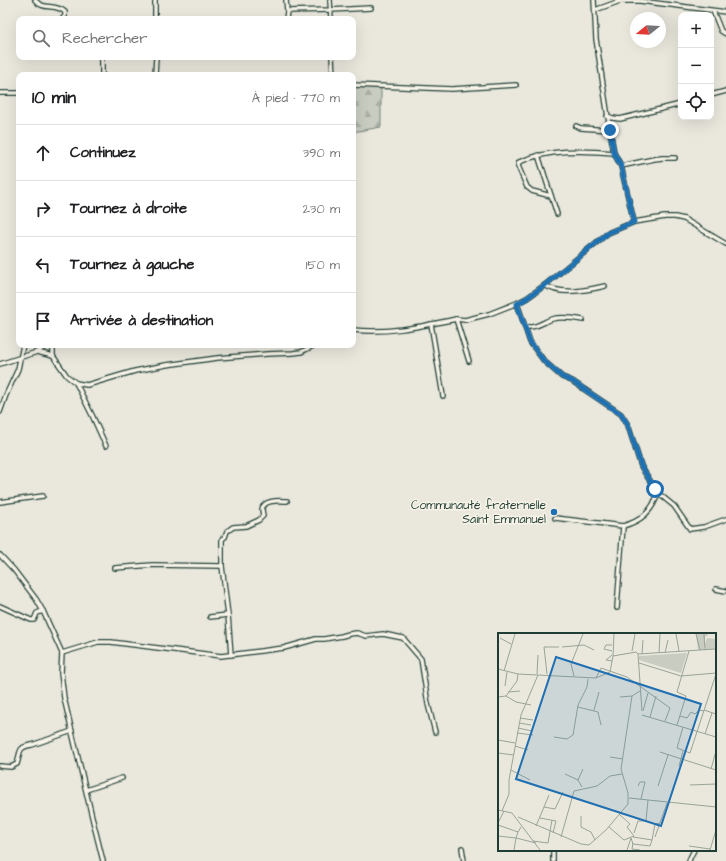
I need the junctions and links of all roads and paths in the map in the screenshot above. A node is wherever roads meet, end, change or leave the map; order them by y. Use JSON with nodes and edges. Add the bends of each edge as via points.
{"nodes":[{"id":1,"x":35,"y":0,"type":"edge"},
{"id":2,"x":155,"y":0,"type":"edge"},
{"id":3,"x":286,"y":0,"type":"edge"},
{"id":4,"x":330,"y":0,"type":"edge"},
{"id":5,"x":594,"y":0,"type":"edge"},
{"id":6,"x":371,"y":8,"type":"dead end"},
{"id":7,"x":330,"y":10,"type":"junction"},
{"id":8,"x":595,"y":10,"type":"junction"},
{"id":9,"x":287,"y":11,"type":"junction"},
{"id":10,"x":714,"y":11,"type":"junction"},
{"id":11,"x":726,"y":12,"type":"edge"},
{"id":12,"x":65,"y":16,"type":"edge"},
{"id":13,"x":155,"y":16,"type":"edge"},
{"id":14,"x":286,"y":16,"type":"edge"},
{"id":15,"x":330,"y":16,"type":"edge"},
{"id":16,"x":726,"y":34,"type":"edge"},
{"id":17,"x":102,"y":60,"type":"edge"},
{"id":18,"x":156,"y":60,"type":"edge"},
{"id":19,"x":332,"y":60,"type":"edge"},
{"id":20,"x":102,"y":72,"type":"edge"},
{"id":21,"x":155,"y":72,"type":"edge"},
{"id":22,"x":333,"y":72,"type":"edge"},
{"id":23,"x":356,"y":85,"type":"edge"},
{"id":24,"x":516,"y":85,"type":"dead end"},
{"id":25,"x":726,"y":91,"type":"edge"},
{"id":26,"x":0,"y":93,"type":"edge"},
{"id":27,"x":16,"y":93,"type":"edge"},
{"id":28,"x":714,"y":94,"type":"edge"},
{"id":29,"x":678,"y":105,"type":"edge"},
{"id":30,"x":607,"y":116,"type":"junction"},
{"id":31,"x":576,"y":126,"type":"dead end"},
{"id":32,"x":610,"y":130,"type":"junction"},
{"id":33,"x":614,"y":153,"type":"junction"},
{"id":34,"x":538,"y":155,"type":"junction"},
{"id":35,"x":675,"y":158,"type":"dead end"},
{"id":36,"x":621,"y":166,"type":"junction"},
{"id":37,"x":551,"y":196,"type":"junction"},
{"id":38,"x":557,"y":214,"type":"dead end"},
{"id":39,"x":634,"y":222,"type":"junction"},
{"id":40,"x":726,"y":244,"type":"edge"},
{"id":41,"x":545,"y":285,"type":"junction"},
{"id":42,"x":605,"y":286,"type":"dead end"},
{"id":43,"x":517,"y":304,"type":"junction"},
{"id":44,"x":456,"y":319,"type":"junction"},
{"id":45,"x":583,"y":320,"type":"dead end"},
{"id":46,"x":431,"y":324,"type":"junction"},
{"id":47,"x":525,"y":327,"type":"junction"},
{"id":48,"x":356,"y":330,"type":"edge"},
{"id":49,"x":22,"y":348,"type":"edge"},
{"id":50,"x":43,"y":348,"type":"edge"},
{"id":51,"x":53,"y":348,"type":"edge"},
{"id":52,"x":309,"y":348,"type":"edge"},
{"id":53,"x":37,"y":352,"type":"junction"},
{"id":54,"x":21,"y":356,"type":"junction"},
{"id":55,"x":53,"y":356,"type":"junction"},
{"id":56,"x":469,"y":361,"type":"dead end"},
{"id":57,"x":0,"y":364,"type":"edge"},
{"id":58,"x":76,"y":383,"type":"junction"},
{"id":59,"x":443,"y":396,"type":"dead end"},
{"id":60,"x":0,"y":412,"type":"edge"},
{"id":61,"x":106,"y":446,"type":"dead end"},
{"id":62,"x":658,"y":493,"type":"junction"},
{"id":63,"x":43,"y":496,"type":"dead end"},
{"id":64,"x":287,"y":500,"type":"dead end"},
{"id":65,"x":0,"y":502,"type":"edge"},
{"id":66,"x":555,"y":518,"type":"dead end"},
{"id":67,"x":726,"y":519,"type":"edge"},
{"id":68,"x":623,"y":526,"type":"junction"},
{"id":69,"x":0,"y":555,"type":"edge"},
{"id":70,"x":222,"y":566,"type":"junction"},
{"id":71,"x":115,"y":568,"type":"dead end"},
{"id":72,"x":716,"y":589,"type":"dead end"},
{"id":73,"x":726,"y":591,"type":"edge"},
{"id":74,"x":0,"y":606,"type":"edge"},
{"id":75,"x":617,"y":608,"type":"dead end"},
{"id":76,"x":43,"y":611,"type":"junction"},
{"id":77,"x":228,"y":615,"type":"junction"},
{"id":78,"x":210,"y":617,"type":"dead end"},
{"id":79,"x":62,"y":653,"type":"junction"},
{"id":80,"x":231,"y":655,"type":"junction"},
{"id":81,"x":72,"y":731,"type":"junction"},
{"id":82,"x":435,"y":732,"type":"dead end"},
{"id":83,"x":0,"y":766,"type":"edge"},
{"id":84,"x":122,"y":778,"type":"dead end"},
{"id":85,"x":86,"y":790,"type":"junction"},
{"id":86,"x":462,"y":848,"type":"dead end"},
{"id":87,"x":694,"y":851,"type":"edge"},
{"id":88,"x":103,"y":861,"type":"edge"},
{"id":89,"x":464,"y":861,"type":"edge"},
{"id":90,"x":690,"y":861,"type":"edge"}],
"edges":[{"from":1,"to":12,"type":"street","via":[[41,6],[61,9]]},
{"from":2,"to":13,"type":"street"},
{"from":3,"to":9,"type":"street"},
{"from":4,"to":7,"type":"street"},
{"from":5,"to":8,"type":"street"},
{"from":6,"to":7,"type":"street"},
{"from":7,"to":9,"type":"street"},
{"from":7,"to":15,"type":"street"},
{"from":8,"to":10,"type":"street","via":[[620,2],[640,1]]},
{"from":8,"to":30,"type":"street","via":[[596,39]]},
{"from":9,"to":14,"type":"street"},
{"from":10,"to":11,"type":"street"},
{"from":10,"to":16,"type":"street","via":[[721,31]]},
{"from":17,"to":20,"type":"street"},
{"from":18,"to":21,"type":"street"},
{"from":19,"to":22,"type":"street"},
{"from":23,"to":24,"type":"street","via":[[452,89]]},
{"from":25,"to":28,"type":"street"},
{"from":26,"to":27,"type":"street"},
{"from":29,"to":30,"type":"street","via":[[620,118]]},
{"from":30,"to":32,"type":"street"},
{"from":31,"to":32,"type":"street"},
{"from":32,"to":33,"type":"street"},
{"from":33,"to":34,"type":"street","via":[[568,151]]},
{"from":33,"to":36,"type":"street"},
{"from":34,"to":37,"type":"street"},
{"from":34,"to":37,"type":"street","via":[[519,162],[518,166],[527,187]]},
{"from":35,"to":36,"type":"street","via":[[654,159]]},
{"from":36,"to":39,"type":"street"},
{"from":37,"to":38,"type":"street"},
{"from":39,"to":40,"type":"street","via":[[665,217],[684,219]]},
{"from":39,"to":41,"type":"street","via":[[608,233]]},
{"from":41,"to":42,"type":"street","via":[[571,292]]},
{"from":41,"to":43,"type":"street"},
{"from":43,"to":44,"type":"street","via":[[465,320]]},
{"from":43,"to":47,"type":"street"},
{"from":44,"to":46,"type":"street"},
{"from":44,"to":56,"type":"street"},
{"from":45,"to":47,"type":"street","via":[[559,318],[532,328]]},
{"from":46,"to":48,"type":"street","via":[[389,331]]},
{"from":46,"to":59,"type":"street"},
{"from":47,"to":62,"type":"street","via":[[530,342],[544,361],[562,377],[621,414],[628,425],[641,466]]},
{"from":49,"to":54,"type":"street"},
{"from":50,"to":53,"type":"street"},
{"from":51,"to":55,"type":"street"},
{"from":52,"to":58,"type":"street","via":[[293,353],[217,358],[166,365],[87,385]]},
{"from":53,"to":54,"type":"street"},
{"from":53,"to":55,"type":"street"},
{"from":54,"to":57,"type":"street"},
{"from":54,"to":60,"type":"street"},
{"from":55,"to":58,"type":"street","via":[[67,376]]},
{"from":58,"to":61,"type":"street"},
{"from":62,"to":67,"type":"street","via":[[674,506],[690,529]]},
{"from":62,"to":68,"type":"street","via":[[650,509],[641,519]]},
{"from":63,"to":65,"type":"street"},
{"from":64,"to":70,"type":"street","via":[[266,503],[262,509],[263,516],[259,520],[227,532],[222,542]]},
{"from":66,"to":68,"type":"street"},
{"from":68,"to":75,"type":"street"},
{"from":69,"to":76,"type":"street"},
{"from":70,"to":71,"type":"street","via":[[152,565]]},
{"from":70,"to":77,"type":"street"},
{"from":72,"to":73,"type":"street"},
{"from":74,"to":76,"type":"street","via":[[31,620]]},
{"from":76,"to":79,"type":"street"},
{"from":77,"to":78,"type":"street"},
{"from":77,"to":80,"type":"street"},
{"from":79,"to":80,"type":"street","via":[[98,642],[111,642],[221,656]]},
{"from":79,"to":81,"type":"street","via":[[64,698]]},
{"from":80,"to":82,"type":"street","via":[[284,648],[316,638],[349,634],[383,634],[403,638],[421,659]]},
{"from":81,"to":83,"type":"street","via":[[25,746],[19,752],[17,764],[11,767]]},
{"from":81,"to":85,"type":"street"},
{"from":84,"to":85,"type":"street"},
{"from":85,"to":88,"type":"street"},
{"from":86,"to":89,"type":"street"},
{"from":87,"to":90,"type":"street"}]}
